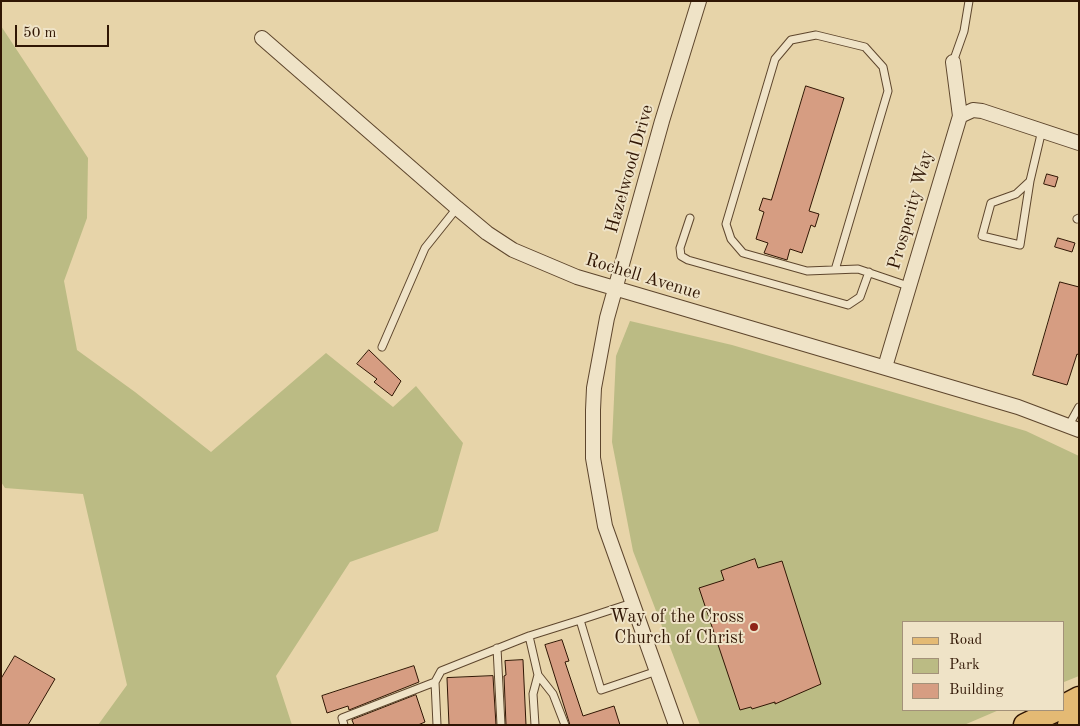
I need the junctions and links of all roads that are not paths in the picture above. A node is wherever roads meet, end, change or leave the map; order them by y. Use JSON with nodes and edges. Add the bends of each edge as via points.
{"nodes":[{"id":1,"x":699,"y":1,"type":"edge"},
{"id":2,"x":969,"y":1,"type":"edge"},
{"id":3,"x":262,"y":38,"type":"dead end"},
{"id":4,"x":953,"y":62,"type":"joint"},
{"id":5,"x":960,"y":116,"type":"junction"},
{"id":6,"x":1042,"y":130,"type":"junction"},
{"id":7,"x":1079,"y":142,"type":"edge"},
{"id":8,"x":1030,"y":180,"type":"junction"},
{"id":9,"x":457,"y":208,"type":"junction"},
{"id":10,"x":690,"y":218,"type":"dead end"},
{"id":11,"x":835,"y":270,"type":"junction"},
{"id":12,"x":869,"y":272,"type":"junction"},
{"id":13,"x":908,"y":286,"type":"junction"},
{"id":14,"x":616,"y":289,"type":"junction"},
{"id":15,"x":382,"y":347,"type":"dead end"},
{"id":16,"x":885,"y":367,"type":"junction"},
{"id":17,"x":1079,"y":407,"type":"edge"},
{"id":18,"x":1074,"y":428,"type":"edge"},
{"id":19,"x":632,"y":603,"type":"junction"},
{"id":20,"x":580,"y":620,"type":"junction"},
{"id":21,"x":529,"y":636,"type":"junction"},
{"id":22,"x":497,"y":648,"type":"junction"},
{"id":23,"x":657,"y":671,"type":"junction"},
{"id":24,"x":538,"y":674,"type":"junction"},
{"id":25,"x":435,"y":682,"type":"junction"},
{"id":26,"x":1079,"y":698,"type":"edge"},
{"id":27,"x":1065,"y":705,"type":"edge"},
{"id":28,"x":1054,"y":711,"type":"edge"},
{"id":29,"x":1079,"y":720,"type":"edge"},
{"id":30,"x":344,"y":725,"type":"edge"},
{"id":31,"x":437,"y":725,"type":"edge"},
{"id":32,"x":501,"y":725,"type":"edge"},
{"id":33,"x":535,"y":725,"type":"edge"},
{"id":34,"x":565,"y":725,"type":"edge"},
{"id":35,"x":676,"y":725,"type":"edge"},
{"id":36,"x":1025,"y":725,"type":"edge"},
{"id":37,"x":1069,"y":725,"type":"edge"}],
"edges":[{"from":1,"to":14,"type":"street","name":"Hazelwood Drive"},
{"from":2,"to":4,"type":"lane","via":[[964,31]]},
{"from":3,"to":9,"type":"street","name":"Rochell Avenue"},
{"from":4,"to":5,"type":"street","name":"Prosperity Way"},
{"from":5,"to":6,"type":"street","via":[[972,110],[982,111]]},
{"from":5,"to":13,"type":"street","name":"Prosperity Way"},
{"from":6,"to":7,"type":"street"},
{"from":6,"to":8,"type":"lane"},
{"from":8,"to":8,"type":"lane","via":[[1016,194],[990,203],[982,236],[1020,245]]},
{"from":9,"to":14,"type":"street","name":"Rochell Avenue","via":[[513,250],[553,268]]},
{"from":9,"to":15,"type":"lane","via":[[425,248]]},
{"from":10,"to":12,"type":"lane","via":[[680,248],[681,256],[688,260],[848,304],[860,297]]},
{"from":11,"to":11,"type":"lane","via":[[807,271],[743,253],[731,239],[726,224],[775,59],[791,40],[816,35],[865,47],[883,67],[888,90]]},
{"from":11,"to":12,"type":"lane"},
{"from":12,"to":13,"type":"lane"},
{"from":13,"to":16,"type":"street","name":"Prosperity Way"},
{"from":14,"to":16,"type":"street","name":"Rochell Avenue"},
{"from":14,"to":19,"type":"street","name":"Hazelwood Drive","via":[[594,388],[593,458],[605,526]]},
{"from":16,"to":18,"type":"street","name":"Rochell Avenue","via":[[1018,407]]},
{"from":17,"to":18,"type":"lane"},
{"from":19,"to":20,"type":"lane"},
{"from":19,"to":23,"type":"street","name":"Hazelwood Drive"},
{"from":20,"to":21,"type":"lane"},
{"from":20,"to":23,"type":"lane","via":[[601,690]]},
{"from":21,"to":22,"type":"lane"},
{"from":21,"to":24,"type":"lane"},
{"from":22,"to":25,"type":"lane","via":[[440,671]]},
{"from":22,"to":32,"type":"lane"},
{"from":23,"to":35,"type":"street","name":"Hazelwood Drive"},
{"from":24,"to":33,"type":"lane","via":[[533,694]]},
{"from":24,"to":34,"type":"lane","via":[[553,694]]},
{"from":25,"to":30,"type":"lane","via":[[342,718]]},
{"from":25,"to":31,"type":"lane"},
{"from":26,"to":27,"type":"main road"},
{"from":28,"to":36,"type":"main road"},
{"from":29,"to":37,"type":"main road"}]}
